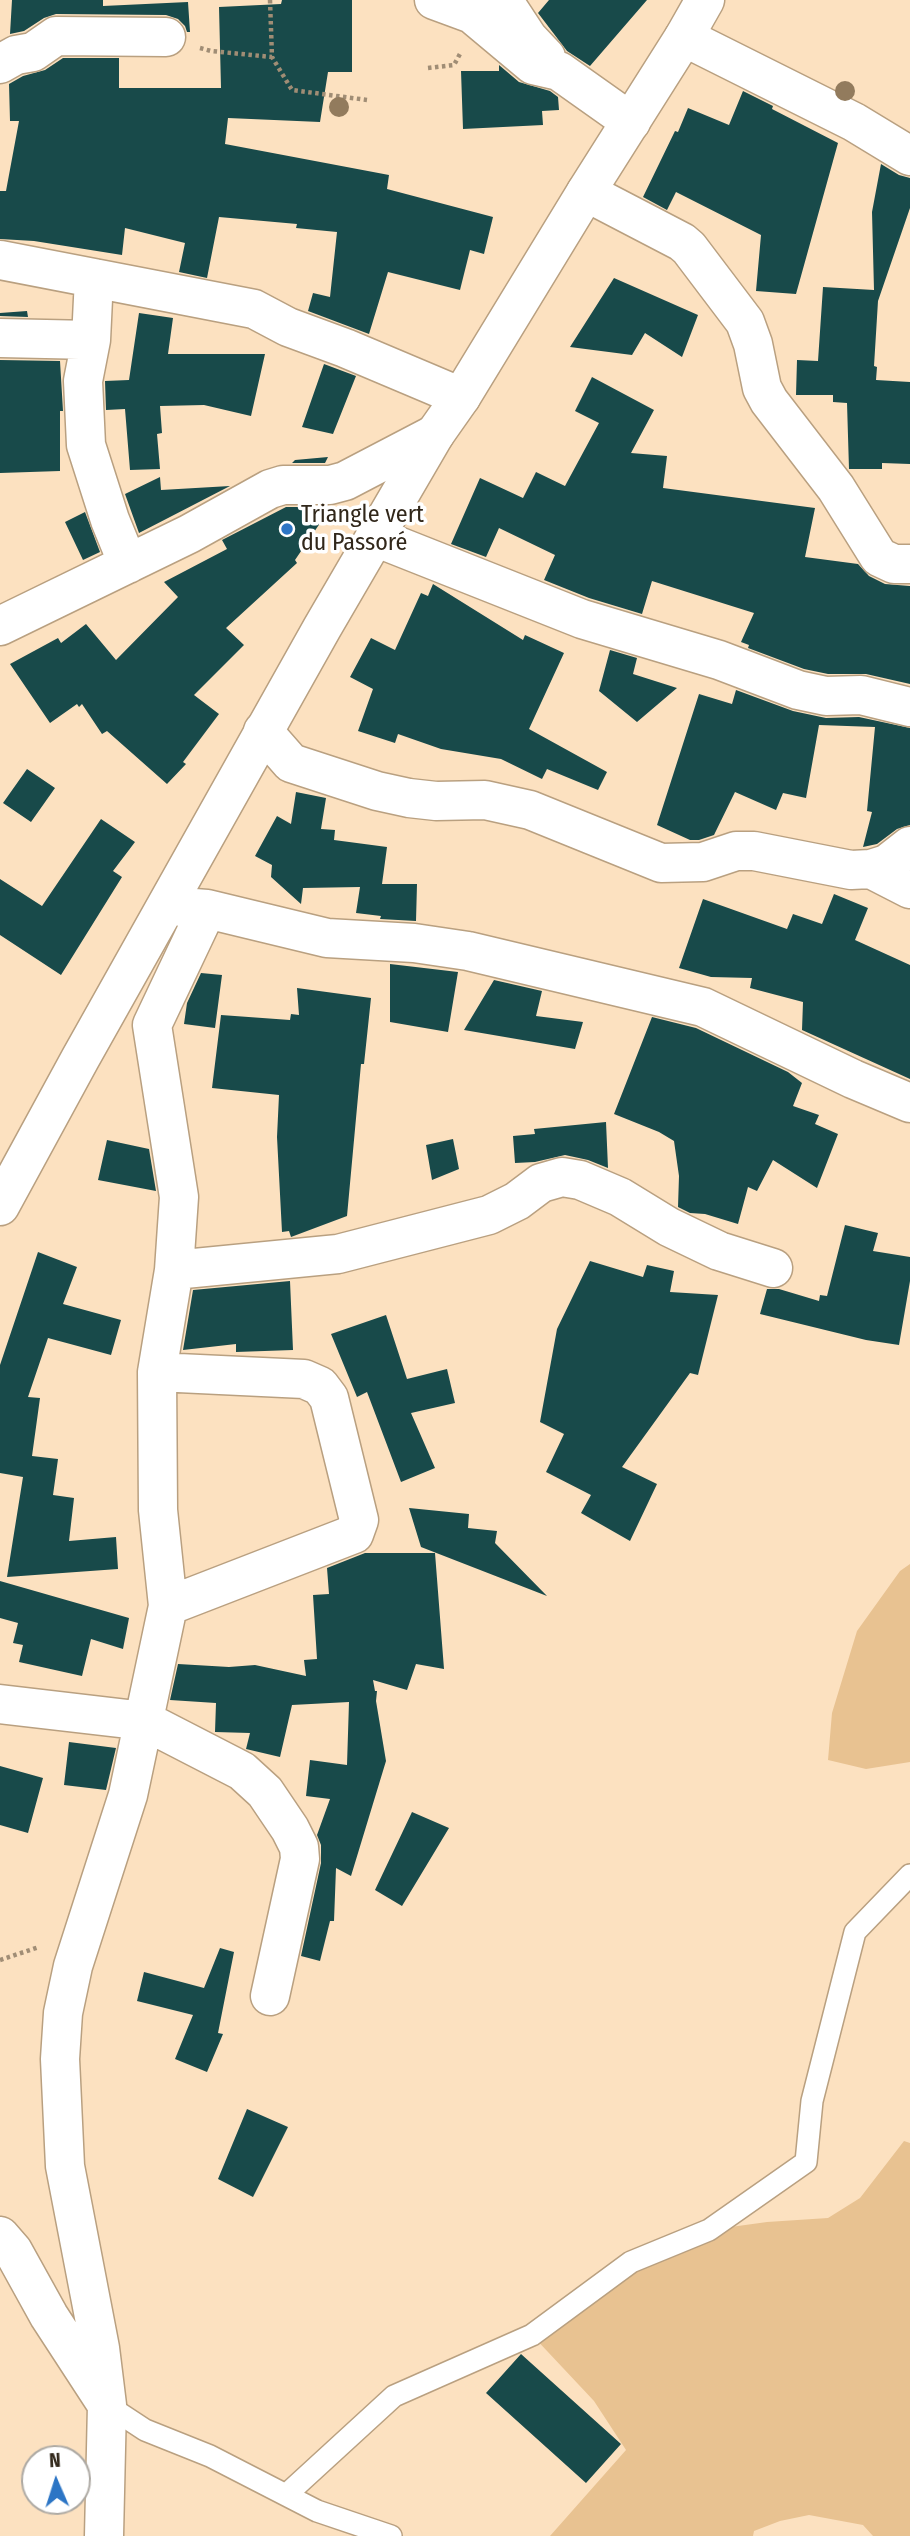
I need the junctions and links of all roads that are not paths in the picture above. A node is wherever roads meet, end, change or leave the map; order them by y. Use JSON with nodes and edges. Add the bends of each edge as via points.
{"nodes":[{"id":1,"x":434,"y":0,"type":"edge"},
{"id":2,"x":503,"y":0,"type":"edge"},
{"id":3,"x":705,"y":0,"type":"edge"},
{"id":4,"x":166,"y":37,"type":"road end"},
{"id":5,"x":684,"y":37,"type":"junction"},
{"id":6,"x":0,"y":64,"type":"edge"},
{"id":7,"x":559,"y":71,"type":"junction"},
{"id":8,"x":631,"y":122,"type":"junction"},
{"id":9,"x":910,"y":156,"type":"edge"},
{"id":10,"x":586,"y":192,"type":"junction"},
{"id":11,"x":0,"y":260,"type":"edge"},
{"id":12,"x":94,"y":278,"type":"junction"},
{"id":13,"x":0,"y":338,"type":"edge"},
{"id":14,"x":91,"y":340,"type":"junction"},
{"id":15,"x":461,"y":397,"type":"junction"},
{"id":16,"x":435,"y":434,"type":"junction"},
{"id":17,"x":375,"y":537,"type":"junction"},
{"id":18,"x":128,"y":564,"type":"junction"},
{"id":19,"x":910,"y":564,"type":"edge"},
{"id":20,"x":0,"y":626,"type":"edge"},
{"id":21,"x":910,"y":707,"type":"edge"},
{"id":22,"x":262,"y":731,"type":"junction"},
{"id":23,"x":910,"y":846,"type":"edge"},
{"id":24,"x":871,"y":869,"type":"junction"},
{"id":25,"x":910,"y":889,"type":"edge"},
{"id":26,"x":165,"y":906,"type":"junction"},
{"id":27,"x":206,"y":909,"type":"junction"},
{"id":28,"x":910,"y":1103,"type":"edge"},
{"id":29,"x":0,"y":1206,"type":"edge"},
{"id":30,"x":774,"y":1268,"type":"dead end"},
{"id":31,"x":174,"y":1269,"type":"junction"},
{"id":32,"x":157,"y":1372,"type":"junction"},
{"id":33,"x":168,"y":1606,"type":"junction"},
{"id":34,"x":0,"y":1704,"type":"edge"},
{"id":35,"x":145,"y":1721,"type":"junction"},
{"id":36,"x":910,"y":1874,"type":"edge"},
{"id":37,"x":270,"y":1996,"type":"dead end"},
{"id":38,"x":0,"y":2236,"type":"edge"},
{"id":39,"x":107,"y":2405,"type":"junction"},
{"id":40,"x":286,"y":2495,"type":"junction"},
{"id":41,"x":104,"y":2536,"type":"edge"},
{"id":42,"x":391,"y":2536,"type":"edge"}],
"edges":[{"from":1,"to":7,"type":"street","via":[[472,14],[533,65]]},
{"from":2,"to":7,"type":"street","via":[[528,38]]},
{"from":3,"to":5,"type":"street"},
{"from":4,"to":6,"type":"street","via":[[56,36],[33,52]]},
{"from":5,"to":8,"type":"street"},
{"from":5,"to":9,"type":"street","via":[[854,122]]},
{"from":7,"to":8,"type":"street"},
{"from":8,"to":10,"type":"street"},
{"from":10,"to":15,"type":"street"},
{"from":10,"to":19,"type":"street","via":[[690,248],[745,322],[769,401],[836,488],[879,557],[894,564]]},
{"from":11,"to":12,"type":"street"},
{"from":12,"to":14,"type":"street"},
{"from":12,"to":15,"type":"street","via":[[254,309]]},
{"from":13,"to":14,"type":"street"},
{"from":14,"to":18,"type":"street","via":[[83,381],[86,445]]},
{"from":15,"to":16,"type":"street"},
{"from":16,"to":17,"type":"street"},
{"from":16,"to":18,"type":"street","via":[[345,481],[270,489]]},
{"from":17,"to":21,"type":"street","via":[[582,619],[719,660],[798,690],[825,696],[861,695]]},
{"from":17,"to":22,"type":"street"},
{"from":18,"to":20,"type":"street"},
{"from":22,"to":24,"type":"street","via":[[291,763],[409,798],[485,800],[520,807],[661,863],[703,862],[754,850],[851,870]]},
{"from":22,"to":26,"type":"street"},
{"from":23,"to":24,"type":"street","via":[[887,864]]},
{"from":24,"to":25,"type":"street"},
{"from":26,"to":27,"type":"street"},
{"from":26,"to":29,"type":"street"},
{"from":27,"to":28,"type":"street","via":[[327,938],[440,946],[498,957],[704,1007]]},
{"from":27,"to":31,"type":"street","via":[[152,1025],[178,1197]]},
{"from":30,"to":31,"type":"street","via":[[719,1251],[620,1197],[562,1177],[541,1183],[489,1215],[338,1254]]},
{"from":31,"to":32,"type":"street"},
{"from":32,"to":33,"type":"street","via":[[158,1510]]},
{"from":32,"to":33,"type":"street","via":[[304,1379],[320,1386],[329,1398],[359,1520],[354,1534]]},
{"from":33,"to":35,"type":"street"},
{"from":34,"to":35,"type":"street"},
{"from":35,"to":37,"type":"street","via":[[242,1771],[265,1792],[299,1847]]},
{"from":35,"to":39,"type":"street","via":[[128,1795],[73,1966],[60,2059],[65,2166]]},
{"from":36,"to":40,"type":"lane","via":[[855,1933],[812,2101],[806,2162],[709,2230],[631,2262],[532,2335],[394,2396]]},
{"from":38,"to":39,"type":"street"},
{"from":39,"to":40,"type":"lane","via":[[145,2430],[210,2456]]},
{"from":39,"to":41,"type":"street"},
{"from":40,"to":42,"type":"lane","via":[[317,2511]]}]}
